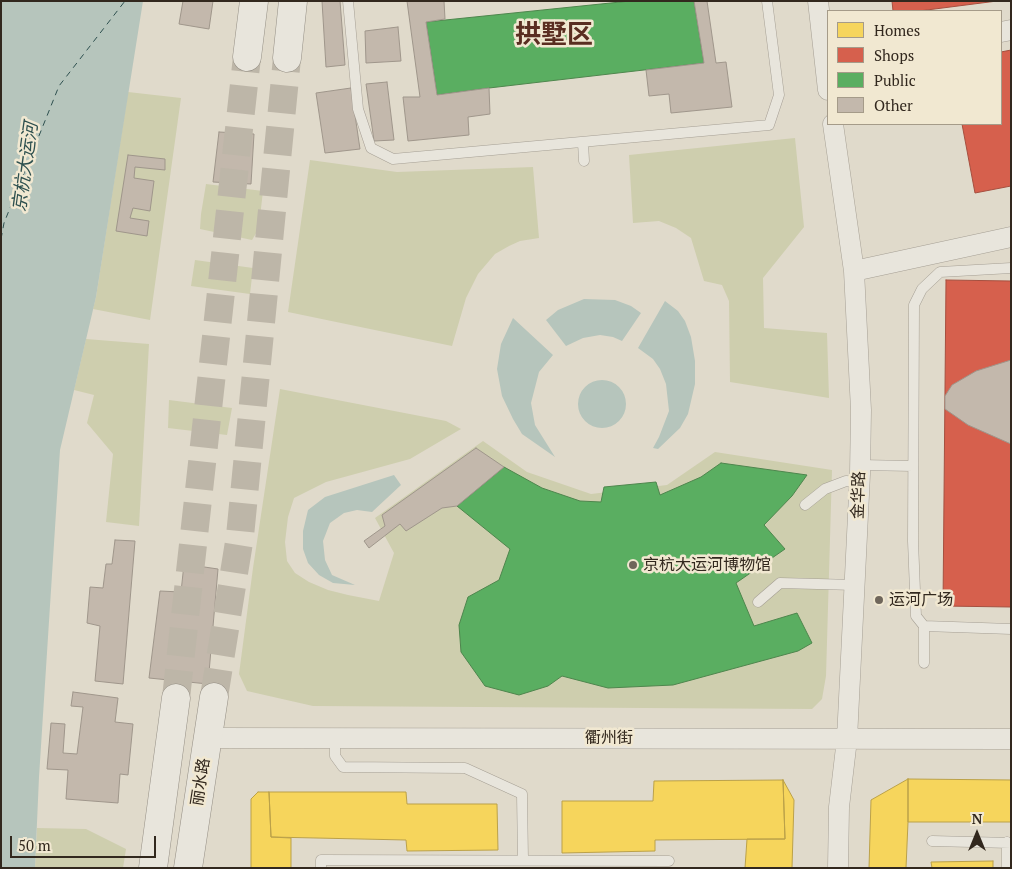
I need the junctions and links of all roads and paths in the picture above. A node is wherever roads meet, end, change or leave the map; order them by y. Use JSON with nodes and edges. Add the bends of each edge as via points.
{"nodes":[{"id":1,"x":254,"y":1,"type":"edge"},
{"id":2,"x":293,"y":1,"type":"edge"},
{"id":3,"x":348,"y":1,"type":"edge"},
{"id":4,"x":767,"y":1,"type":"edge"},
{"id":5,"x":818,"y":1,"type":"edge"},
{"id":6,"x":247,"y":57,"type":"tunnel mouth"},
{"id":7,"x":286,"y":58,"type":"tunnel mouth"},
{"id":8,"x":827,"y":66,"type":"edge"},
{"id":9,"x":833,"y":125,"type":"edge"},
{"id":10,"x":583,"y":142,"type":"junction"},
{"id":11,"x":584,"y":161,"type":"dead end"},
{"id":12,"x":1011,"y":237,"type":"edge"},
{"id":13,"x":1011,"y":268,"type":"edge"},
{"id":14,"x":854,"y":271,"type":"junction"},
{"id":15,"x":913,"y":466,"type":"junction"},
{"id":16,"x":860,"y":473,"type":"junction"},
{"id":17,"x":805,"y":505,"type":"dead end"},
{"id":18,"x":855,"y":585,"type":"junction"},
{"id":19,"x":758,"y":602,"type":"dead end"},
{"id":20,"x":924,"y":626,"type":"junction"},
{"id":21,"x":1011,"y":629,"type":"edge"},
{"id":22,"x":924,"y":663,"type":"dead end"},
{"id":23,"x":214,"y":697,"type":"tunnel mouth"},
{"id":24,"x":176,"y":698,"type":"tunnel mouth"},
{"id":25,"x":208,"y":738,"type":"junction"},
{"id":26,"x":335,"y":738,"type":"junction"},
{"id":27,"x":847,"y":739,"type":"junction"},
{"id":28,"x":1011,"y":739,"type":"edge"},
{"id":29,"x":932,"y":841,"type":"dead end"},
{"id":30,"x":1009,"y":842,"type":"edge"},
{"id":31,"x":523,"y":860,"type":"junction"},
{"id":32,"x":669,"y":861,"type":"dead end"},
{"id":33,"x":410,"y":864,"type":"edge"},
{"id":34,"x":153,"y":868,"type":"edge"},
{"id":35,"x":188,"y":868,"type":"edge"},
{"id":36,"x":321,"y":868,"type":"edge"},
{"id":37,"x":838,"y":868,"type":"edge"},
{"id":38,"x":1007,"y":868,"type":"edge"}],
"edges":[{"from":1,"to":6,"type":"main road"},
{"from":2,"to":7,"type":"main road"},
{"from":3,"to":10,"type":"lane","via":[[358,109],[371,148],[393,159]]},
{"from":4,"to":10,"type":"lane","via":[[780,95],[769,125]]},
{"from":5,"to":8,"type":"street"},
{"from":9,"to":14,"type":"street","name":"金华路"},
{"from":10,"to":11,"type":"lane"},
{"from":12,"to":14,"type":"street"},
{"from":13,"to":15,"type":"lane","via":[[940,272],[922,290],[914,305]]},
{"from":14,"to":16,"type":"street","name":"金华路","via":[[861,410]]},
{"from":15,"to":16,"type":"lane"},
{"from":15,"to":20,"type":"lane","via":[[916,616]]},
{"from":16,"to":17,"type":"lane","via":[[824,489]]},
{"from":16,"to":18,"type":"street","name":"金华路"},
{"from":18,"to":19,"type":"lane","via":[[780,583]]},
{"from":18,"to":27,"type":"street","name":"金华路"},
{"from":20,"to":21,"type":"lane"},
{"from":20,"to":22,"type":"lane"},
{"from":23,"to":25,"type":"main road","name":"丽水路"},
{"from":24,"to":34,"type":"main road"},
{"from":25,"to":26,"type":"street","name":"衢州街"},
{"from":25,"to":35,"type":"main road","name":"丽水路"},
{"from":26,"to":27,"type":"street","name":"衢州街"},
{"from":26,"to":31,"type":"lane","via":[[335,756],[343,768],[465,768],[522,794]]},
{"from":27,"to":28,"type":"street","name":"衢州街"},
{"from":27,"to":37,"type":"street","name":"金华路"},
{"from":29,"to":30,"type":"lane"},
{"from":30,"to":38,"type":"lane"},
{"from":31,"to":32,"type":"lane"},
{"from":31,"to":33,"type":"lane"},
{"from":33,"to":36,"type":"lane","via":[[321,860]]}]}
